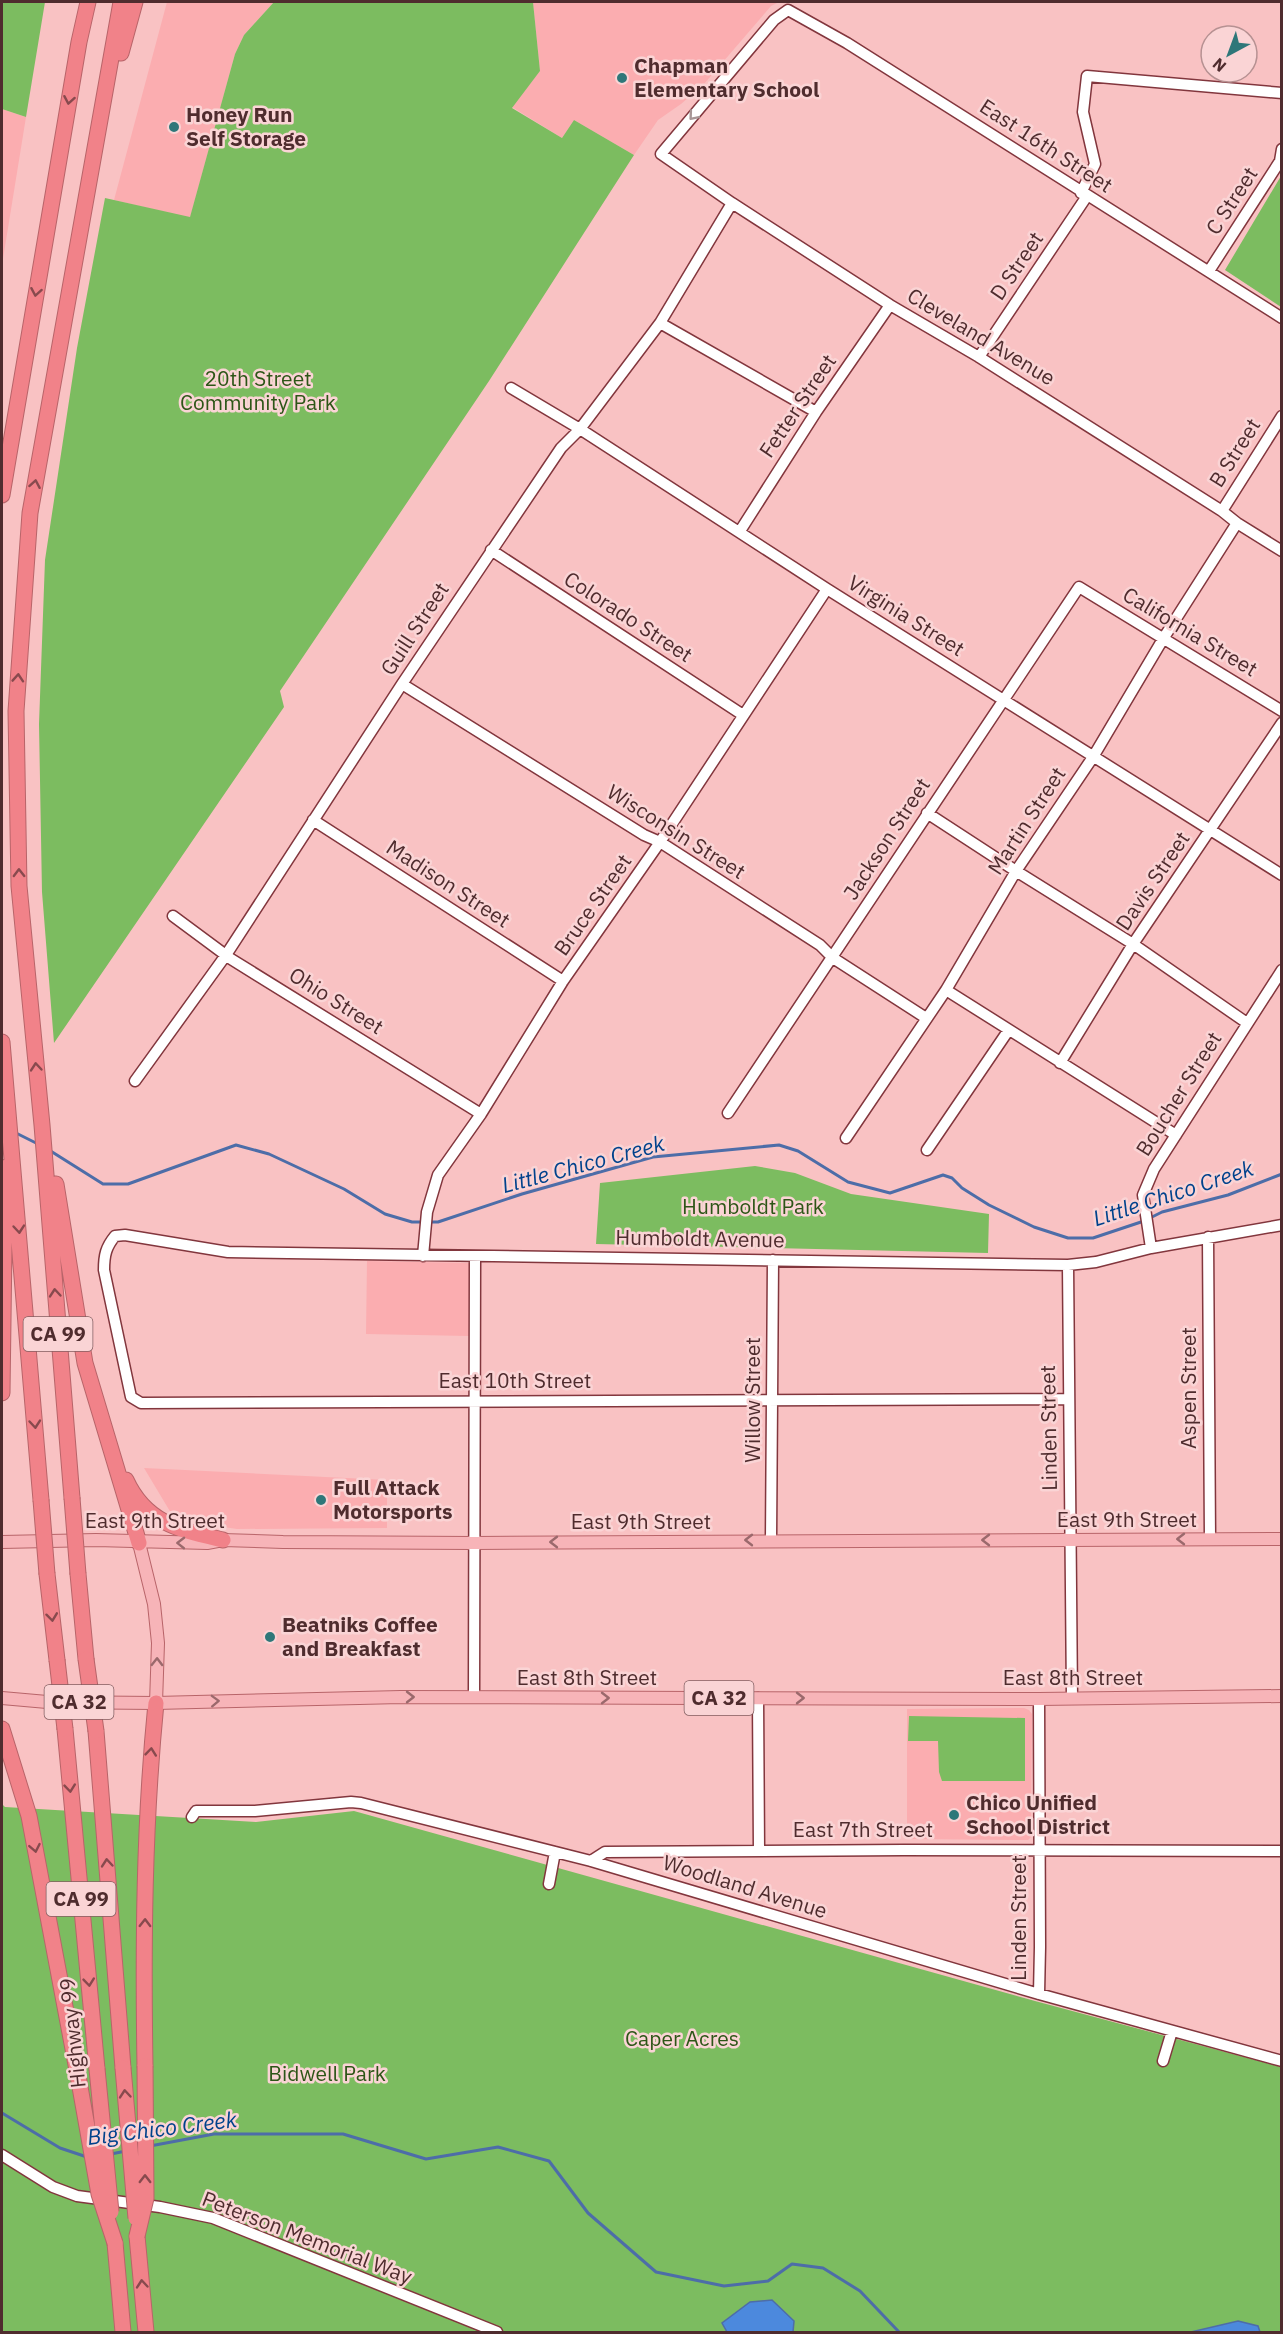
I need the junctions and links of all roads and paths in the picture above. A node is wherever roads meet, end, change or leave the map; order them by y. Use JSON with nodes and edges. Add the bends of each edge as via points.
{"nodes":[{"id":1,"x":81,"y":2,"type":"edge"},
{"id":2,"x":88,"y":2,"type":"edge"},
{"id":3,"x":121,"y":2,"type":"edge"},
{"id":4,"x":135,"y":2,"type":"edge"},
{"id":5,"x":79,"y":42,"type":"junction"},
{"id":6,"x":106,"y":89,"type":"junction"},
{"id":7,"x":1281,"y":93,"type":"edge"},
{"id":8,"x":1281,"y":149,"type":"edge"},
{"id":9,"x":661,"y":154,"type":"joint"},
{"id":10,"x":1084,"y":194,"type":"junction"},
{"id":11,"x":732,"y":203,"type":"junction"},
{"id":12,"x":1209,"y":271,"type":"junction"},
{"id":13,"x":890,"y":305,"type":"junction"},
{"id":14,"x":1281,"y":318,"type":"edge"},
{"id":15,"x":660,"y":322,"type":"junction"},
{"id":16,"x":979,"y":357,"type":"junction"},
{"id":17,"x":511,"y":388,"type":"dead end"},
{"id":18,"x":816,"y":412,"type":"junction"},
{"id":19,"x":1281,"y":416,"type":"edge"},
{"id":20,"x":580,"y":429,"type":"junction"},
{"id":21,"x":2,"y":495,"type":"edge"},
{"id":22,"x":1222,"y":511,"type":"junction"},
{"id":23,"x":1237,"y":523,"type":"junction"},
{"id":24,"x":740,"y":531,"type":"junction"},
{"id":25,"x":491,"y":550,"type":"junction"},
{"id":26,"x":1281,"y":551,"type":"edge"},
{"id":27,"x":1079,"y":587,"type":"joint"},
{"id":28,"x":827,"y":589,"type":"junction"},
{"id":29,"x":1163,"y":639,"type":"junction"},
{"id":30,"x":402,"y":684,"type":"junction"},
{"id":31,"x":1005,"y":702,"type":"junction"},
{"id":32,"x":1281,"y":711,"type":"edge"},
{"id":33,"x":743,"y":715,"type":"junction"},
{"id":34,"x":1281,"y":723,"type":"edge"},
{"id":35,"x":1093,"y":757,"type":"junction"},
{"id":36,"x":927,"y":813,"type":"junction"},
{"id":37,"x":313,"y":820,"type":"junction"},
{"id":38,"x":1210,"y":831,"type":"junction"},
{"id":39,"x":660,"y":842,"type":"junction"},
{"id":40,"x":1016,"y":871,"type":"junction"},
{"id":41,"x":1281,"y":875,"type":"edge"},
{"id":42,"x":173,"y":916,"type":"dead end"},
{"id":43,"x":1133,"y":944,"type":"junction"},
{"id":44,"x":226,"y":955,"type":"junction"},
{"id":45,"x":833,"y":958,"type":"junction"},
{"id":46,"x":1281,"y":970,"type":"edge"},
{"id":47,"x":563,"y":981,"type":"junction"},
{"id":48,"x":946,"y":990,"type":"junction"},
{"id":49,"x":926,"y":1018,"type":"junction"},
{"id":50,"x":1247,"y":1023,"type":"junction"},
{"id":51,"x":1008,"y":1031,"type":"junction"},
{"id":52,"x":2,"y":1042,"type":"edge"},
{"id":53,"x":1060,"y":1063,"type":"junction"},
{"id":54,"x":135,"y":1081,"type":"dead end"},
{"id":55,"x":728,"y":1113,"type":"dead end"},
{"id":56,"x":481,"y":1114,"type":"junction"},
{"id":57,"x":1176,"y":1135,"type":"junction"},
{"id":58,"x":846,"y":1138,"type":"dead end"},
{"id":59,"x":927,"y":1150,"type":"dead end"},
{"id":60,"x":12,"y":1155,"type":"junction"},
{"id":61,"x":50,"y":1173,"type":"junction"},
{"id":62,"x":1281,"y":1225,"type":"edge"},
{"id":63,"x":115,"y":1236,"type":"joint"},
{"id":64,"x":1208,"y":1238,"type":"junction"},
{"id":65,"x":1151,"y":1248,"type":"junction"},
{"id":66,"x":423,"y":1256,"type":"junction"},
{"id":67,"x":475,"y":1257,"type":"junction"},
{"id":68,"x":773,"y":1260,"type":"junction"},
{"id":69,"x":1068,"y":1264,"type":"junction"},
{"id":70,"x":2,"y":1393,"type":"edge"},
{"id":71,"x":772,"y":1399,"type":"junction"},
{"id":72,"x":1068,"y":1400,"type":"junction"},
{"id":73,"x":474,"y":1401,"type":"junction"},
{"id":74,"x":102,"y":1422,"type":"junction"},
{"id":75,"x":1210,"y":1539,"type":"junction"},
{"id":76,"x":1281,"y":1539,"type":"edge"},
{"id":77,"x":224,"y":1540,"type":"junction"},
{"id":78,"x":771,"y":1540,"type":"junction"},
{"id":79,"x":1070,"y":1540,"type":"junction"},
{"id":80,"x":2,"y":1542,"type":"edge"},
{"id":81,"x":139,"y":1542,"type":"junction"},
{"id":82,"x":474,"y":1543,"type":"junction"},
{"id":83,"x":1281,"y":1696,"type":"edge"},
{"id":84,"x":474,"y":1697,"type":"junction"},
{"id":85,"x":2,"y":1698,"type":"edge"},
{"id":86,"x":758,"y":1698,"type":"junction"},
{"id":87,"x":1072,"y":1698,"type":"junction"},
{"id":88,"x":1039,"y":1699,"type":"junction"},
{"id":89,"x":156,"y":1703,"type":"junction"},
{"id":90,"x":2,"y":1730,"type":"edge"},
{"id":91,"x":4,"y":1748,"type":"edge"},
{"id":92,"x":192,"y":1817,"type":"dead end"},
{"id":93,"x":759,"y":1850,"type":"junction"},
{"id":94,"x":1039,"y":1850,"type":"junction"},
{"id":95,"x":1281,"y":1851,"type":"edge"},
{"id":96,"x":555,"y":1852,"type":"junction"},
{"id":97,"x":591,"y":1861,"type":"junction"},
{"id":98,"x":549,"y":1884,"type":"dead end"},
{"id":99,"x":1039,"y":1994,"type":"junction"},
{"id":100,"x":1172,"y":2031,"type":"junction"},
{"id":101,"x":1163,"y":2061,"type":"dead end"},
{"id":102,"x":1281,"y":2061,"type":"edge"},
{"id":103,"x":2,"y":2155,"type":"edge"},
{"id":104,"x":137,"y":2236,"type":"junction"},
{"id":105,"x":114,"y":2244,"type":"junction"},
{"id":106,"x":123,"y":2332,"type":"edge"},
{"id":107,"x":146,"y":2332,"type":"edge"},
{"id":108,"x":497,"y":2332,"type":"edge"}],
"edges":[{"from":1,"to":5,"type":"highway"},
{"from":2,"to":5,"type":"highway"},
{"from":3,"to":6,"type":"highway","number":"CA 99"},
{"from":4,"to":6,"type":"highway","via":[[121,54]]},
{"from":5,"to":21,"type":"highway","one_way":true},
{"from":61,"to":6,"type":"highway","number":"CA 99","one_way":true,"via":[[19,886],[16,711],[30,513]]},
{"from":7,"to":10,"type":"street","name":"D Street","via":[[1087,76],[1083,112],[1095,164]]},
{"from":8,"to":12,"type":"street","name":"C Street","via":[[1281,161]]},
{"from":10,"to":9,"type":"street","name":"East 16th Street","one_way":true,"via":[[855,48],[788,10],[774,20]]},
{"from":9,"to":11,"type":"street","name":"Cleveland Avenue"},
{"from":10,"to":12,"type":"street","name":"East 16th Street"},
{"from":10,"to":16,"type":"street","name":"D Street"},
{"from":11,"to":13,"type":"street","name":"Cleveland Avenue"},
{"from":11,"to":15,"type":"street","name":"Guill Street"},
{"from":12,"to":14,"type":"street","name":"East 16th Street"},
{"from":13,"to":16,"type":"street","name":"Cleveland Avenue"},
{"from":13,"to":18,"type":"street","name":"Fetter Street"},
{"from":15,"to":18,"type":"street"},
{"from":15,"to":20,"type":"street","name":"Guill Street"},
{"from":16,"to":22,"type":"street","name":"Cleveland Avenue"},
{"from":17,"to":20,"type":"street","name":"Virginia Street"},
{"from":18,"to":24,"type":"street","name":"Fetter Street"},
{"from":19,"to":22,"type":"street","name":"B Street"},
{"from":20,"to":24,"type":"street","name":"Virginia Street"},
{"from":20,"to":25,"type":"street","name":"Guill Street","via":[[561,448]]},
{"from":22,"to":23,"type":"street","name":"Cleveland Avenue"},
{"from":23,"to":26,"type":"street","name":"Cleveland Avenue"},
{"from":23,"to":29,"type":"street","name":"Martin Street"},
{"from":24,"to":28,"type":"street","name":"Virginia Street"},
{"from":25,"to":30,"type":"street","name":"Guill Street"},
{"from":25,"to":33,"type":"street","name":"Colorado Street"},
{"from":27,"to":29,"type":"street","name":"California Street"},
{"from":27,"to":31,"type":"street","name":"Jackson Street"},
{"from":28,"to":31,"type":"street","name":"Virginia Street"},
{"from":28,"to":33,"type":"street","name":"Bruce Street"},
{"from":29,"to":32,"type":"street","name":"California Street"},
{"from":29,"to":35,"type":"street","name":"Martin Street"},
{"from":30,"to":37,"type":"street","name":"Guill Street"},
{"from":30,"to":39,"type":"street","name":"Wisconsin Street"},
{"from":31,"to":35,"type":"street","name":"Virginia Street"},
{"from":31,"to":36,"type":"street","name":"Jackson Street"},
{"from":33,"to":39,"type":"street","name":"Bruce Street"},
{"from":34,"to":38,"type":"street","name":"Davis Street"},
{"from":35,"to":38,"type":"street","name":"Virginia Street"},
{"from":35,"to":40,"type":"street","name":"Martin Street"},
{"from":36,"to":40,"type":"street"},
{"from":36,"to":45,"type":"street","name":"Jackson Street"},
{"from":37,"to":44,"type":"street","name":"Guill Street"},
{"from":37,"to":47,"type":"street","name":"Madison Street"},
{"from":38,"to":41,"type":"street","name":"Virginia Street"},
{"from":38,"to":43,"type":"street","name":"Davis Street"},
{"from":39,"to":45,"type":"street","name":"Wisconsin Street","via":[[820,945]]},
{"from":39,"to":47,"type":"street","name":"Bruce Street"},
{"from":40,"to":43,"type":"street"},
{"from":40,"to":48,"type":"street","name":"Martin Street"},
{"from":42,"to":44,"type":"street","name":"Ohio Street"},
{"from":43,"to":50,"type":"street"},
{"from":43,"to":53,"type":"street","name":"Davis Street"},
{"from":44,"to":54,"type":"street","name":"Guill Street"},
{"from":44,"to":56,"type":"street","name":"Ohio Street"},
{"from":45,"to":49,"type":"street","name":"Wisconsin Street"},
{"from":45,"to":55,"type":"street","name":"Jackson Street"},
{"from":46,"to":50,"type":"street","name":"Boucher Street"},
{"from":47,"to":56,"type":"street","name":"Bruce Street"},
{"from":48,"to":49,"type":"street","name":"Martin Street"},
{"from":48,"to":51,"type":"street"},
{"from":49,"to":58,"type":"street","name":"Martin Street"},
{"from":50,"to":57,"type":"street","name":"Boucher Street"},
{"from":51,"to":53,"type":"street"},
{"from":51,"to":59,"type":"street"},
{"from":52,"to":60,"type":"highway","number":"CA 99"},
{"from":53,"to":57,"type":"street"},
{"from":56,"to":66,"type":"street","name":"Bruce Street","via":[[438,1175],[427,1212]]},
{"from":57,"to":65,"type":"street","name":"Boucher Street","via":[[1143,1195]]},
{"from":60,"to":70,"type":"highway","via":[[5,1172]]},
{"from":60,"to":105,"type":"highway","name":"Highway 99","number":"CA 99","one_way":true,"bridge":true,"via":[[47,1574]]},
{"from":61,"to":74,"type":"highway","via":[[85,1363]]},
{"from":104,"to":61,"type":"highway","number":"CA 99","one_way":true,"bridge":true,"via":[[96,1731],[78,1574]]},
{"from":62,"to":64,"type":"street","name":"Humboldt Avenue"},
{"from":63,"to":66,"type":"street","name":"Humboldt Avenue","via":[[228,1252]]},
{"from":63,"to":73,"type":"street","name":"East 10th Street","via":[[107,1247],[104,1270],[131,1397],[141,1403]]},
{"from":64,"to":65,"type":"street","name":"Humboldt Avenue"},
{"from":64,"to":75,"type":"street","name":"Aspen Street"},
{"from":65,"to":69,"type":"street","name":"Humboldt Avenue","via":[[1096,1262]]},
{"from":66,"to":67,"type":"street","name":"Humboldt Avenue"},
{"from":67,"to":68,"type":"street","name":"Humboldt Avenue"},
{"from":67,"to":73,"type":"street"},
{"from":68,"to":69,"type":"street","name":"Humboldt Avenue"},
{"from":68,"to":71,"type":"street","name":"Willow Street"},
{"from":69,"to":72,"type":"street","name":"Linden Street"},
{"from":71,"to":72,"type":"street","name":"East 10th Street"},
{"from":71,"to":73,"type":"street","name":"East 10th Street"},
{"from":71,"to":78,"type":"street","name":"Willow Street"},
{"from":72,"to":79,"type":"street","name":"Linden Street"},
{"from":73,"to":82,"type":"street"},
{"from":74,"to":77,"type":"highway","via":[[136,1498],[150,1513],[172,1527]]},
{"from":74,"to":81,"type":"highway"},
{"from":75,"to":76,"type":"main road","name":"East 9th Street"},
{"from":75,"to":79,"type":"main road","name":"East 9th Street","one_way":true},
{"from":77,"to":81,"type":"main road","name":"East 9th Street","one_way":true},
{"from":77,"to":82,"type":"main road","name":"East 9th Street"},
{"from":79,"to":78,"type":"main road","name":"East 9th Street","one_way":true},
{"from":78,"to":82,"type":"main road","name":"East 9th Street","one_way":true},
{"from":79,"to":87,"type":"street","name":"Linden Street"},
{"from":80,"to":81,"type":"main road","name":"East 9th Street"},
{"from":89,"to":81,"type":"main road","one_way":true,"via":[[158,1643],[154,1604]]},
{"from":82,"to":84,"type":"street"},
{"from":83,"to":87,"type":"main road","name":"East 8th Street","number":"CA 32"},
{"from":84,"to":86,"type":"main road","name":"East 8th Street","number":"CA 32","one_way":true},
{"from":89,"to":84,"type":"main road","name":"East 8th Street","number":"CA 32","one_way":true},
{"from":85,"to":89,"type":"main road","name":"East 8th Street","number":"CA 32"},
{"from":86,"to":88,"type":"main road","name":"East 8th Street","number":"CA 32","one_way":true},
{"from":86,"to":93,"type":"street"},
{"from":87,"to":88,"type":"main road","name":"East 8th Street","number":"CA 32"},
{"from":88,"to":94,"type":"street","name":"Linden Street"},
{"from":104,"to":89,"type":"highway","one_way":true,"bridge":true,"via":[[146,2198],[145,1898]]},
{"from":90,"to":91,"type":"highway","via":[[8,1745]]},
{"from":91,"to":105,"type":"highway","one_way":true,"bridge":true,"via":[[29,1816],[99,2194]]},
{"from":92,"to":96,"type":"street","name":"Woodland Avenue","via":[[196,1811],[255,1811],[351,1802]]},
{"from":93,"to":94,"type":"street","name":"East 7th Street"},
{"from":93,"to":97,"type":"street","name":"East 7th Street","via":[[605,1852]]},
{"from":94,"to":95,"type":"street","name":"East 7th Street"},
{"from":94,"to":99,"type":"street","name":"Linden Street"},
{"from":96,"to":97,"type":"street","name":"Woodland Avenue"},
{"from":96,"to":98,"type":"street"},
{"from":97,"to":99,"type":"street","name":"Woodland Avenue"},
{"from":99,"to":100,"type":"street","name":"Woodland Avenue"},
{"from":100,"to":101,"type":"street"},
{"from":100,"to":102,"type":"street","name":"Woodland Avenue"},
{"from":103,"to":108,"type":"street","name":"Peterson Memorial Way","via":[[53,2187],[77,2196],[213,2218]]},
{"from":107,"to":104,"type":"highway","number":"CA 99","one_way":true},
{"from":105,"to":106,"type":"highway","name":"Highway 99","number":"CA 99"}]}
